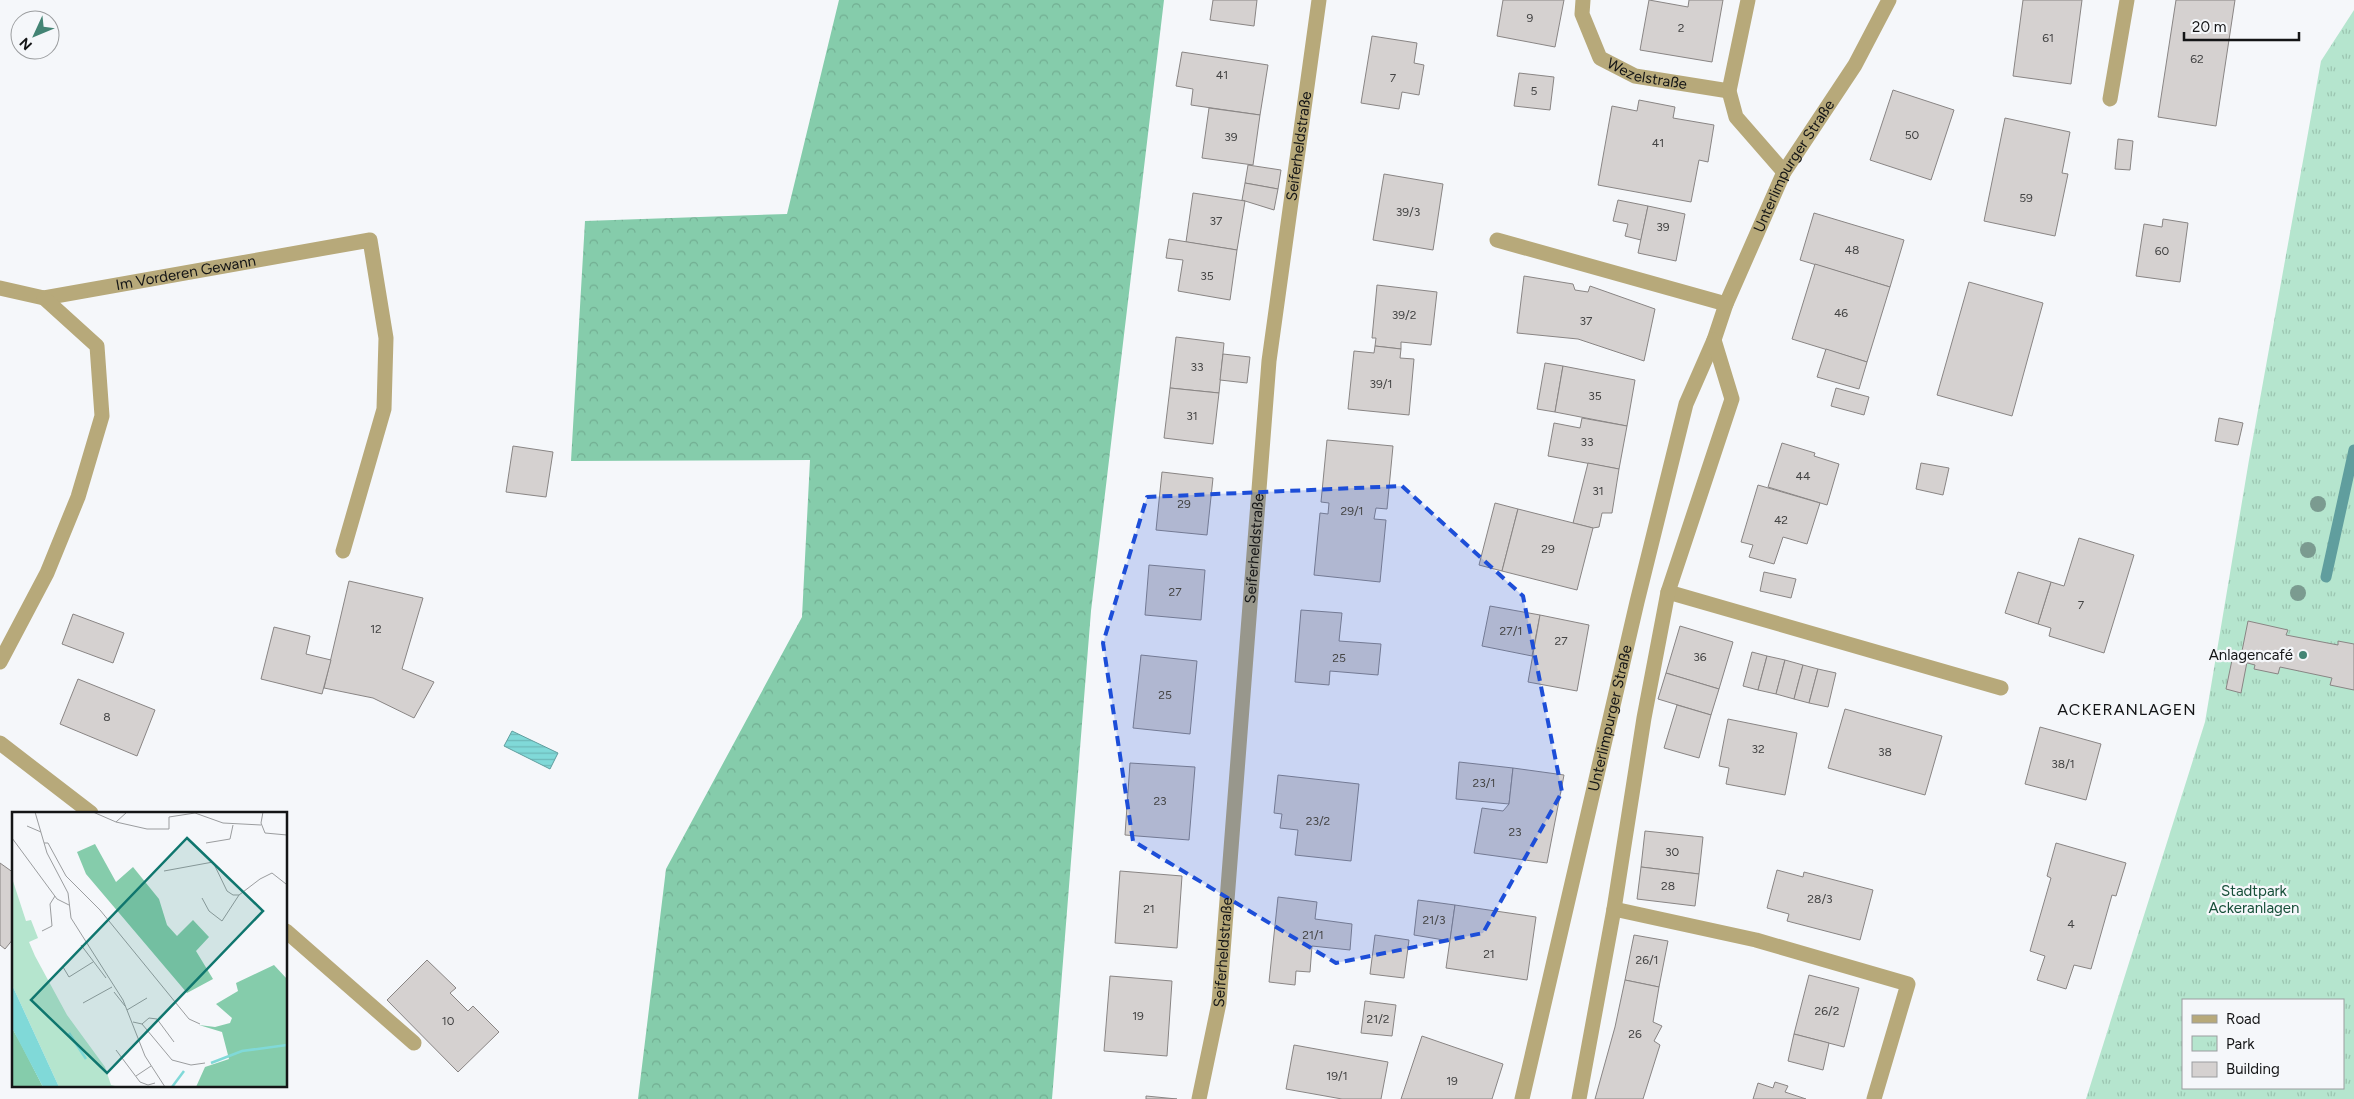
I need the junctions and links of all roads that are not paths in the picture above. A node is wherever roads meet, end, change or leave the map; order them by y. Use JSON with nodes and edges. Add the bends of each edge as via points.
{"nodes":[{"id":1,"x":1319,"y":0,"type":"edge"},
{"id":2,"x":1584,"y":0,"type":"edge"},
{"id":3,"x":1748,"y":0,"type":"edge"},
{"id":4,"x":1889,"y":0,"type":"edge"},
{"id":5,"x":2127,"y":0,"type":"edge"},
{"id":6,"x":1729,"y":91,"type":"junction"},
{"id":7,"x":2110,"y":99,"type":"dead end"},
{"id":8,"x":1784,"y":172,"type":"junction"},
{"id":9,"x":1497,"y":240,"type":"dead end"},
{"id":10,"x":0,"y":288,"type":"edge"},
{"id":11,"x":44,"y":298,"type":"junction"},
{"id":12,"x":1726,"y":304,"type":"junction"},
{"id":13,"x":1714,"y":340,"type":"junction"},
{"id":14,"x":343,"y":552,"type":"dead end"},
{"id":15,"x":1668,"y":592,"type":"junction"},
{"id":16,"x":0,"y":662,"type":"edge"},
{"id":17,"x":2001,"y":688,"type":"dead end"},
{"id":18,"x":0,"y":743,"type":"edge"},
{"id":19,"x":91,"y":812,"type":"edge"},
{"id":20,"x":1614,"y":909,"type":"junction"},
{"id":21,"x":288,"y":932,"type":"edge"},
{"id":22,"x":414,"y":1043,"type":"dead end"},
{"id":23,"x":1199,"y":1099,"type":"edge"},
{"id":24,"x":1522,"y":1099,"type":"edge"},
{"id":25,"x":1580,"y":1099,"type":"edge"},
{"id":26,"x":1874,"y":1099,"type":"edge"}],
"edges":[{"from":1,"to":23,"type":"street","name":"Seiferheldstraße","via":[[1269,361],[1219,1004]]},
{"from":2,"to":6,"type":"street","name":"Wezelstraße","via":[[1582,14],[1600,58],[1634,76]]},
{"from":3,"to":6,"type":"street"},
{"from":4,"to":8,"type":"street","name":"Unterlimpurger Straße","via":[[1855,65]]},
{"from":5,"to":7,"type":"street"},
{"from":6,"to":8,"type":"street","via":[[1736,117]]},
{"from":8,"to":12,"type":"street","name":"Unterlimpurger Straße"},
{"from":9,"to":12,"type":"street"},
{"from":10,"to":11,"type":"street","name":"Im Vorderen Gewann"},
{"from":11,"to":14,"type":"street","name":"Im Vorderen Gewann","via":[[370,240],[386,338],[384,409]]},
{"from":11,"to":16,"type":"street","via":[[97,346],[102,416],[78,497],[50,565]]},
{"from":12,"to":13,"type":"street","name":"Unterlimpurger Straße"},
{"from":13,"to":15,"type":"street","name":"Unterlimpurger Straße","via":[[1732,399]]},
{"from":13,"to":24,"type":"street","name":"Unterlimpurger Straße","via":[[1686,404]]},
{"from":15,"to":17,"type":"street"},
{"from":15,"to":20,"type":"street","name":"Unterlimpurger Straße","via":[[1644,718]]},
{"from":18,"to":19,"type":"street"},
{"from":20,"to":25,"type":"street","name":"Unterlimpurger Straße"},
{"from":20,"to":26,"type":"street","via":[[1756,940],[1908,984]]},
{"from":21,"to":22,"type":"street"}]}
